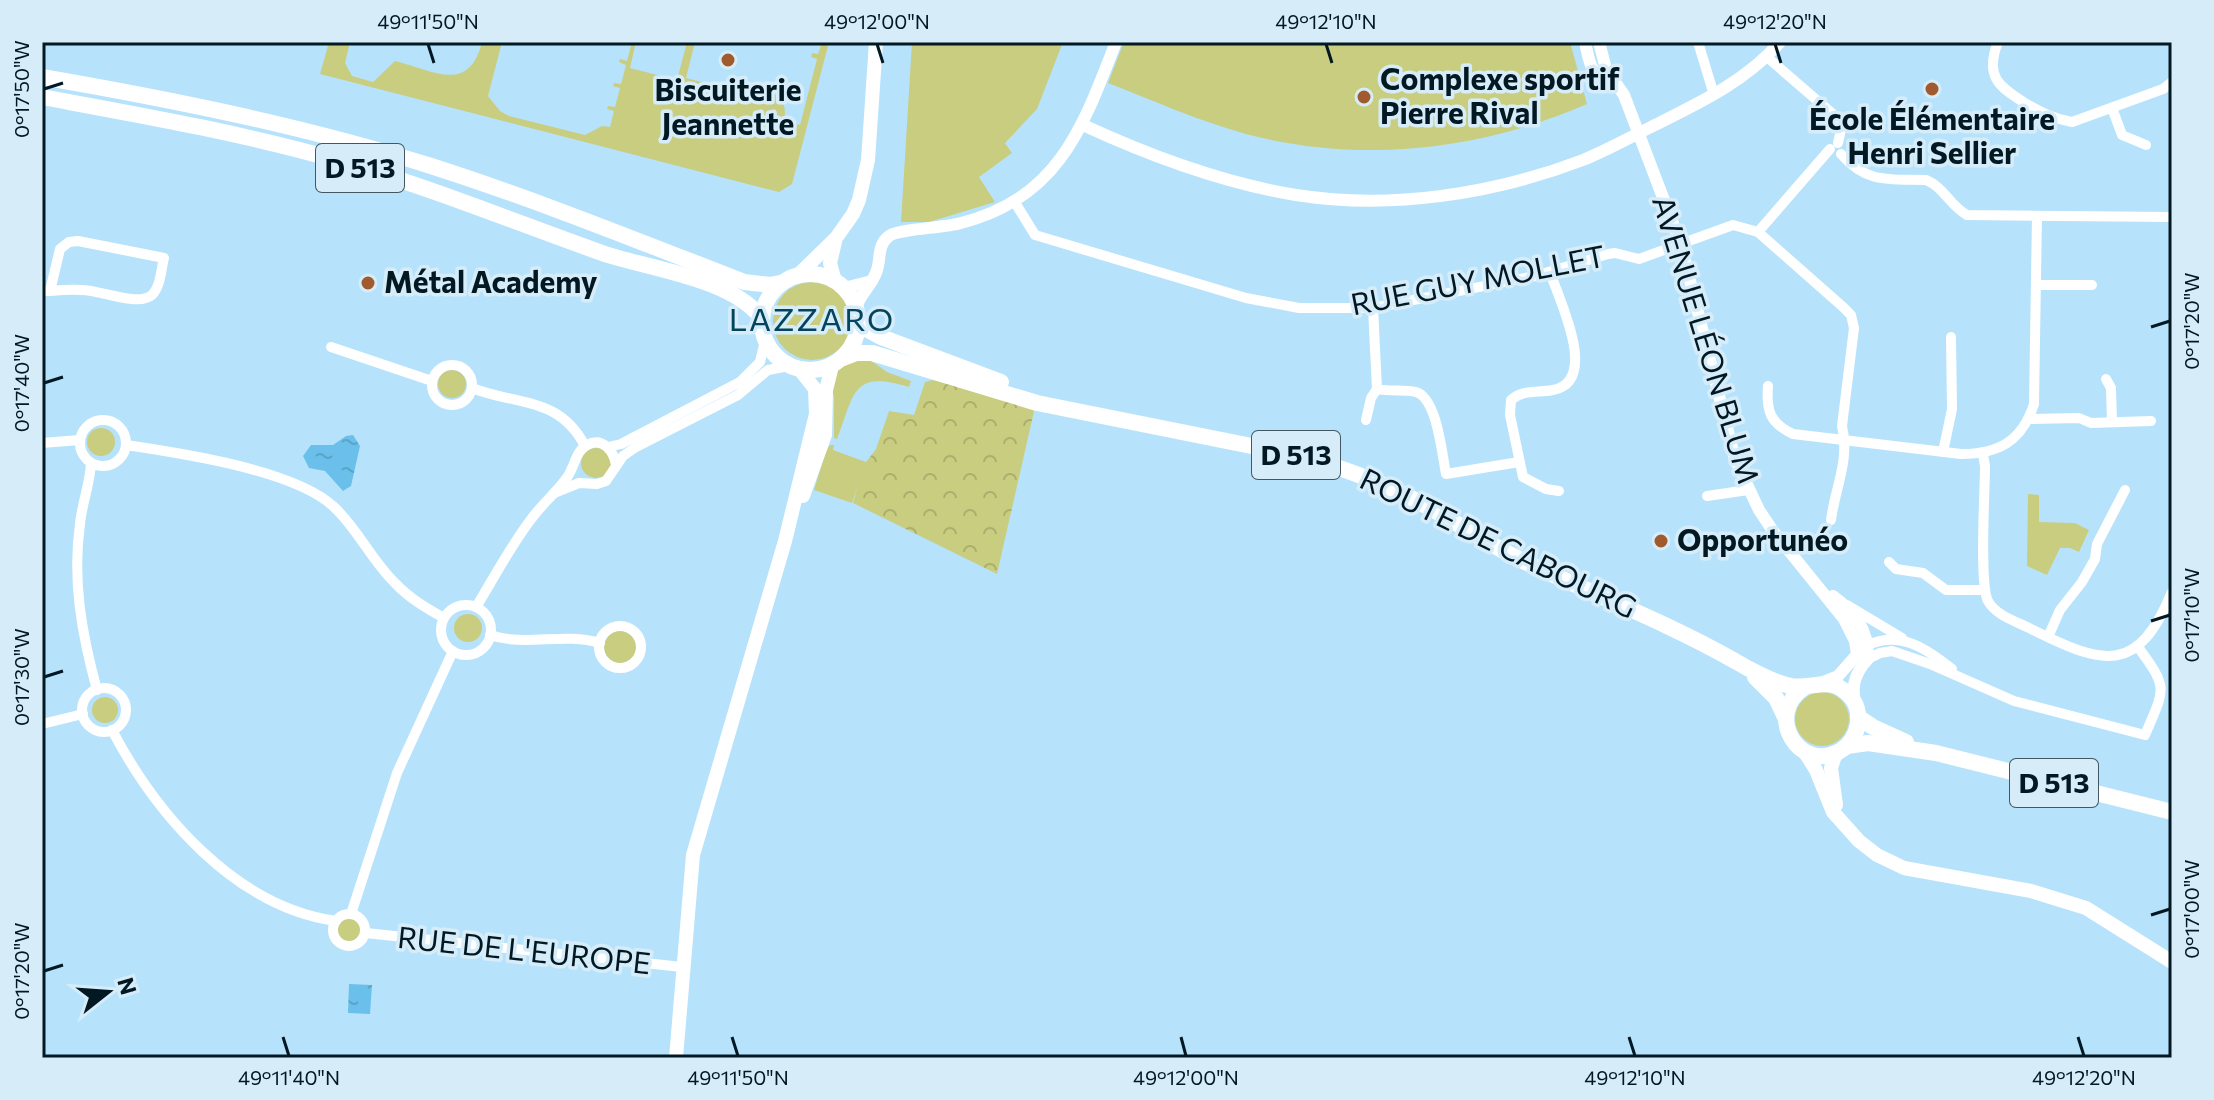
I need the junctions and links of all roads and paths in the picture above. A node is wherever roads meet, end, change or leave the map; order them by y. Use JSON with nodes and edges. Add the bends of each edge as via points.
{"nodes":[{"id":1,"x":876,"y":42,"type":"edge"},
{"id":2,"x":1116,"y":42,"type":"edge"},
{"id":3,"x":1585,"y":42,"type":"edge"},
{"id":4,"x":1599,"y":42,"type":"edge"},
{"id":5,"x":1698,"y":42,"type":"edge"},
{"id":6,"x":1780,"y":42,"type":"edge"},
{"id":7,"x":1998,"y":42,"type":"edge"},
{"id":8,"x":1767,"y":57,"type":"junction"},
{"id":9,"x":42,"y":77,"type":"edge"},
{"id":10,"x":1612,"y":81,"type":"junction"},
{"id":11,"x":2172,"y":82,"type":"edge"},
{"id":12,"x":1714,"y":95,"type":"junction"},
{"id":13,"x":42,"y":97,"type":"edge"},
{"id":14,"x":2112,"y":108,"type":"junction"},
{"id":15,"x":1083,"y":125,"type":"junction"},
{"id":16,"x":1638,"y":134,"type":"junction"},
{"id":17,"x":2146,"y":145,"type":"dead end"},
{"id":18,"x":1836,"y":149,"type":"junction"},
{"id":19,"x":1014,"y":201,"type":"junction"},
{"id":20,"x":2037,"y":216,"type":"junction"},
{"id":21,"x":2168,"y":217,"type":"edge"},
{"id":22,"x":1758,"y":232,"type":"junction"},
{"id":23,"x":836,"y":238,"type":"junction"},
{"id":24,"x":1681,"y":245,"type":"junction"},
{"id":25,"x":1550,"y":272,"type":"junction"},
{"id":26,"x":789,"y":280,"type":"junction"},
{"id":27,"x":872,"y":281,"type":"junction"},
{"id":28,"x":840,"y":284,"type":"junction"},
{"id":29,"x":2036,"y":285,"type":"junction"},
{"id":30,"x":2092,"y":285,"type":"dead end"},
{"id":31,"x":46,"y":291,"type":"edge"},
{"id":32,"x":1373,"y":308,"type":"junction"},
{"id":33,"x":857,"y":312,"type":"junction"},
{"id":34,"x":762,"y":319,"type":"junction"},
{"id":35,"x":1951,"y":337,"type":"dead end"},
{"id":36,"x":765,"y":341,"type":"junction"},
{"id":37,"x":331,"y":347,"type":"dead end"},
{"id":38,"x":838,"y":362,"type":"junction"},
{"id":39,"x":795,"y":368,"type":"junction"},
{"id":40,"x":2106,"y":379,"type":"dead end"},
{"id":41,"x":432,"y":381,"type":"junction"},
{"id":42,"x":1768,"y":386,"type":"dead end"},
{"id":43,"x":472,"y":388,"type":"junction"},
{"id":44,"x":1377,"y":389,"type":"junction"},
{"id":45,"x":1105,"y":417,"type":"junction"},
{"id":46,"x":2029,"y":419,"type":"junction"},
{"id":47,"x":1366,"y":420,"type":"dead end"},
{"id":48,"x":2151,"y":421,"type":"dead end"},
{"id":49,"x":2112,"y":422,"type":"junction"},
{"id":50,"x":79,"y":440,"type":"junction"},
{"id":51,"x":1845,"y":440,"type":"junction"},
{"id":52,"x":42,"y":443,"type":"edge"},
{"id":53,"x":126,"y":445,"type":"junction"},
{"id":54,"x":585,"y":446,"type":"junction"},
{"id":55,"x":608,"y":447,"type":"junction"},
{"id":56,"x":1943,"y":452,"type":"junction"},
{"id":57,"x":1983,"y":454,"type":"junction"},
{"id":58,"x":1519,"y":462,"type":"junction"},
{"id":59,"x":91,"y":463,"type":"junction"},
{"id":60,"x":576,"y":464,"type":"junction"},
{"id":61,"x":616,"y":465,"type":"junction"},
{"id":62,"x":588,"y":482,"type":"junction"},
{"id":63,"x":1748,"y":490,"type":"junction"},
{"id":64,"x":2125,"y":490,"type":"dead end"},
{"id":65,"x":1559,"y":491,"type":"dead end"},
{"id":66,"x":554,"y":493,"type":"junction"},
{"id":67,"x":1711,"y":499,"type":"dead end"},
{"id":68,"x":1831,"y":520,"type":"dead end"},
{"id":69,"x":785,"y":541,"type":"junction"},
{"id":70,"x":1889,"y":562,"type":"dead end"},
{"id":71,"x":1820,"y":587,"type":"junction"},
{"id":72,"x":1984,"y":590,"type":"junction"},
{"id":73,"x":2172,"y":592,"type":"edge"},
{"id":74,"x":1841,"y":602,"type":"junction"},
{"id":75,"x":476,"y":607,"type":"junction"},
{"id":76,"x":444,"y":618,"type":"junction"},
{"id":77,"x":490,"y":635,"type":"junction"},
{"id":78,"x":2048,"y":637,"type":"junction"},
{"id":79,"x":1908,"y":641,"type":"junction"},
{"id":80,"x":600,"y":643,"type":"junction"},
{"id":81,"x":2138,"y":647,"type":"junction"},
{"id":82,"x":453,"y":651,"type":"junction"},
{"id":83,"x":1864,"y":653,"type":"junction"},
{"id":84,"x":1740,"y":664,"type":"junction"},
{"id":85,"x":1963,"y":678,"type":"junction"},
{"id":86,"x":1823,"y":682,"type":"junction"},
{"id":87,"x":1805,"y":687,"type":"junction"},
{"id":88,"x":97,"y":690,"type":"junction"},
{"id":89,"x":1857,"y":710,"type":"junction"},
{"id":90,"x":83,"y":714,"type":"junction"},
{"id":91,"x":1786,"y":720,"type":"junction"},
{"id":92,"x":42,"y":724,"type":"edge"},
{"id":93,"x":112,"y":730,"type":"junction"},
{"id":94,"x":1841,"y":750,"type":"junction"},
{"id":95,"x":1804,"y":751,"type":"junction"},
{"id":96,"x":1936,"y":753,"type":"junction"},
{"id":97,"x":2172,"y":812,"type":"edge"},
{"id":98,"x":1846,"y":827,"type":"junction"},
{"id":99,"x":351,"y":914,"type":"junction"},
{"id":100,"x":336,"y":921,"type":"junction"},
{"id":101,"x":366,"y":933,"type":"junction"},
{"id":102,"x":2172,"y":962,"type":"edge"},
{"id":103,"x":682,"y":967,"type":"junction"},
{"id":104,"x":676,"y":1058,"type":"edge"}],
"edges":[{"from":1,"to":23,"type":"main road","via":[[866,174],[853,214]]},
{"from":2,"to":15,"type":"street"},
{"from":3,"to":10,"type":"street","name":"AVENUE LÉON BLUM","via":[[1591,69]]},
{"from":4,"to":10,"type":"street","name":"AVENUE LÉON BLUM"},
{"from":5,"to":12,"type":"street"},
{"from":6,"to":8,"type":"street"},
{"from":7,"to":14,"type":"street","via":[[1993,59],[2003,90],[2058,120],[2072,122]]},
{"from":8,"to":12,"type":"street"},
{"from":8,"to":18,"type":"street","via":[[1834,115],[1841,130]]},
{"from":9,"to":26,"type":"main road","number":"D 513","via":[[230,111],[328,136],[468,179],[744,282],[770,285]]},
{"from":10,"to":16,"type":"street","name":"AVENUE LÉON BLUM","via":[[1624,95]]},
{"from":11,"to":14,"type":"street"},
{"from":12,"to":16,"type":"street"},
{"from":13,"to":34,"type":"main road","number":"D 513","via":[[233,135],[361,168],[709,285],[745,302]]},
{"from":14,"to":17,"type":"street","via":[[2122,135]]},
{"from":15,"to":16,"type":"street","via":[[1244,183],[1297,195],[1353,199],[1407,199],[1496,186],[1584,159]]},
{"from":15,"to":19,"type":"street","via":[[1049,174]]},
{"from":16,"to":24,"type":"street","name":"AVENUE LÉON BLUM"},
{"from":18,"to":20,"type":"street","via":[[1869,177],[1934,183],[1967,215]]},
{"from":18,"to":22,"type":"street"},
{"from":19,"to":27,"type":"street","via":[[973,220],[890,235],[881,247]]},
{"from":19,"to":32,"type":"street","name":"RUE GUY MOLLET","via":[[1035,235],[1157,272],[1299,308]]},
{"from":20,"to":21,"type":"street"},
{"from":20,"to":29,"type":"street"},
{"from":22,"to":24,"type":"street","name":"RUE GUY MOLLET","via":[[1733,225]]},
{"from":22,"to":51,"type":"street","via":[[1851,315]]},
{"from":23,"to":26,"type":"main road"},
{"from":23,"to":28,"type":"main road","via":[[830,263]]},
{"from":24,"to":25,"type":"street","name":"RUE GUY MOLLET","via":[[1639,259],[1608,254]]},
{"from":24,"to":63,"type":"street","name":"AVENUE LÉON BLUM","via":[[1719,402]]},
{"from":25,"to":32,"type":"street","name":"RUE GUY MOLLET"},
{"from":25,"to":58,"type":"street","via":[[1577,364],[1571,382],[1556,390],[1519,393],[1511,400]]},
{"from":26,"to":28,"type":"main road","via":[[816,274]]},
{"from":26,"to":34,"type":"main road","via":[[768,299]]},
{"from":27,"to":28,"type":"street"},
{"from":27,"to":33,"type":"street"},
{"from":28,"to":33,"type":"main road"},
{"from":29,"to":30,"type":"street"},
{"from":29,"to":46,"type":"street","via":[[2034,404]]},
{"from":31,"to":31,"type":"street","via":[[60,249],[69,242],[164,258],[157,286],[143,299],[85,289]]},
{"from":32,"to":44,"type":"street"},
{"from":33,"to":38,"type":"main road","via":[[855,340]]},
{"from":33,"to":45,"type":"main road","number":"D 513","via":[[868,330],[897,344]]},
{"from":34,"to":36,"type":"main road"},
{"from":35,"to":56,"type":"street","via":[[1952,409]]},
{"from":36,"to":39,"type":"main road","via":[[777,358]]},
{"from":36,"to":55,"type":"street","via":[[760,362],[733,387]]},
{"from":37,"to":41,"type":"street"},
{"from":38,"to":39,"type":"main road","via":[[811,371]]},
{"from":38,"to":45,"type":"main road","number":"D 513","via":[[856,353],[872,353],[1037,403]]},
{"from":38,"to":69,"type":"main road","via":[[827,380],[822,448]]},
{"from":39,"to":61,"type":"street","via":[[768,370],[738,395],[636,447]]},
{"from":39,"to":69,"type":"main road","via":[[815,389],[818,402]]},
{"from":40,"to":49,"type":"street"},
{"from":41,"to":43,"type":"street","via":[[445,366],[458,366],[471,377]]},
{"from":41,"to":43,"type":"street","via":[[434,394],[448,405],[466,400]]},
{"from":42,"to":51,"type":"street","via":[[1767,403],[1779,427],[1793,434]]},
{"from":43,"to":54,"type":"street","via":[[552,410],[573,426]]},
{"from":44,"to":47,"type":"street"},
{"from":44,"to":58,"type":"street","via":[[1426,397],[1446,474]]},
{"from":45,"to":84,"type":"main road","name":"ROUTE DE CABOURG","number":"D 513","via":[[1332,465],[1426,505],[1517,558]]},
{"from":46,"to":49,"type":"street"},
{"from":46,"to":57,"type":"street","via":[[2018,436]]},
{"from":48,"to":49,"type":"street"},
{"from":50,"to":52,"type":"street"},
{"from":50,"to":53,"type":"street","via":[[88,424],[105,419],[121,428]]},
{"from":50,"to":59,"type":"street"},
{"from":51,"to":56,"type":"street"},
{"from":51,"to":68,"type":"street"},
{"from":53,"to":59,"type":"street","via":[[109,465]]},
{"from":53,"to":76,"type":"street","via":[[225,464],[312,490],[350,525],[394,583]]},
{"from":54,"to":55,"type":"street"},
{"from":54,"to":60,"type":"street"},
{"from":55,"to":61,"type":"street"},
{"from":56,"to":57,"type":"street"},
{"from":57,"to":72,"type":"street"},
{"from":58,"to":65,"type":"street","via":[[1523,477]]},
{"from":59,"to":88,"type":"street","via":[[80,523],[77,590]]},
{"from":60,"to":62,"type":"street"},
{"from":60,"to":66,"type":"street"},
{"from":61,"to":62,"type":"street","via":[[606,481]]},
{"from":62,"to":66,"type":"street"},
{"from":63,"to":67,"type":"street"},
{"from":63,"to":71,"type":"street","name":"AVENUE LÉON BLUM","via":[[1773,531]]},
{"from":64,"to":78,"type":"street","via":[[2097,544],[2095,559]]},
{"from":66,"to":75,"type":"street","via":[[530,520]]},
{"from":69,"to":103,"type":"main road","via":[[698,831]]},
{"from":70,"to":72,"type":"street","via":[[1896,569],[1923,573],[1946,590]]},
{"from":71,"to":74,"type":"street","name":"AVENUE LÉON BLUM"},
{"from":71,"to":83,"type":"street","name":"AVENUE LÉON BLUM"},
{"from":72,"to":78,"type":"street","via":[[1994,610]]},
{"from":73,"to":81,"type":"street","via":[[2160,621]]},
{"from":74,"to":79,"type":"street"},
{"from":74,"to":83,"type":"street","name":"AVENUE LÉON BLUM","via":[[1860,621]]},
{"from":75,"to":76,"type":"street","via":[[455,607]]},
{"from":75,"to":77,"type":"street","via":[[489,619]]},
{"from":76,"to":82,"type":"street","via":[[442,636]]},
{"from":77,"to":80,"type":"street","via":[[515,641],[578,638]]},
{"from":77,"to":82,"type":"street","via":[[476,653]]},
{"from":78,"to":81,"type":"street","via":[[2096,656]]},
{"from":79,"to":83,"type":"street","via":[[1881,640]]},
{"from":79,"to":85,"type":"street"},
{"from":80,"to":80,"type":"street","via":[[601,656],[611,666],[625,668],[640,654],[638,636],[628,628],[610,629]]},
{"from":81,"to":85,"type":"street","via":[[2163,689],[2145,735],[2014,701]]},
{"from":82,"to":99,"type":"street","via":[[397,773]]},
{"from":83,"to":85,"type":"street","via":[[1892,651]]},
{"from":83,"to":86,"type":"street"},
{"from":83,"to":89,"type":"street","via":[[1852,687]]},
{"from":84,"to":87,"type":"main road","number":"D 513","via":[[1782,684]]},
{"from":84,"to":91,"type":"main road","number":"D 513","via":[[1774,695]]},
{"from":86,"to":87,"type":"main road"},
{"from":86,"to":89,"type":"main road","via":[[1842,689]]},
{"from":87,"to":91,"type":"main road","via":[[1789,703]]},
{"from":88,"to":90,"type":"street","via":[[87,697]]},
{"from":88,"to":93,"type":"street","via":[[110,689],[124,701],[123,721]]},
{"from":89,"to":94,"type":"main road","via":[[1855,736]]},
{"from":89,"to":96,"type":"main road","number":"D 513","via":[[1895,739]]},
{"from":90,"to":92,"type":"street"},
{"from":90,"to":93,"type":"street","via":[[90,727]]},
{"from":91,"to":95,"type":"main road","via":[[1790,736]]},
{"from":93,"to":100,"type":"street","via":[[163,812],[210,857],[280,903]]},
{"from":94,"to":95,"type":"main road","via":[[1822,756]]},
{"from":94,"to":96,"type":"main road","number":"D 513","via":[[1868,743]]},
{"from":94,"to":98,"type":"main road","via":[[1831,768],[1832,789]]},
{"from":95,"to":98,"type":"main road","via":[[1833,812]]},
{"from":96,"to":97,"type":"main road","number":"D 513"},
{"from":98,"to":102,"type":"main road","via":[[1877,855],[1904,868],[2031,891],[2086,908]]},
{"from":99,"to":100,"type":"street"},
{"from":99,"to":101,"type":"street","via":[[363,920]]},
{"from":100,"to":101,"type":"street","via":[[333,935],[343,946],[357,945]]},
{"from":101,"to":103,"type":"street","name":"RUE DE L'EUROPE"},
{"from":103,"to":104,"type":"main road"}]}
